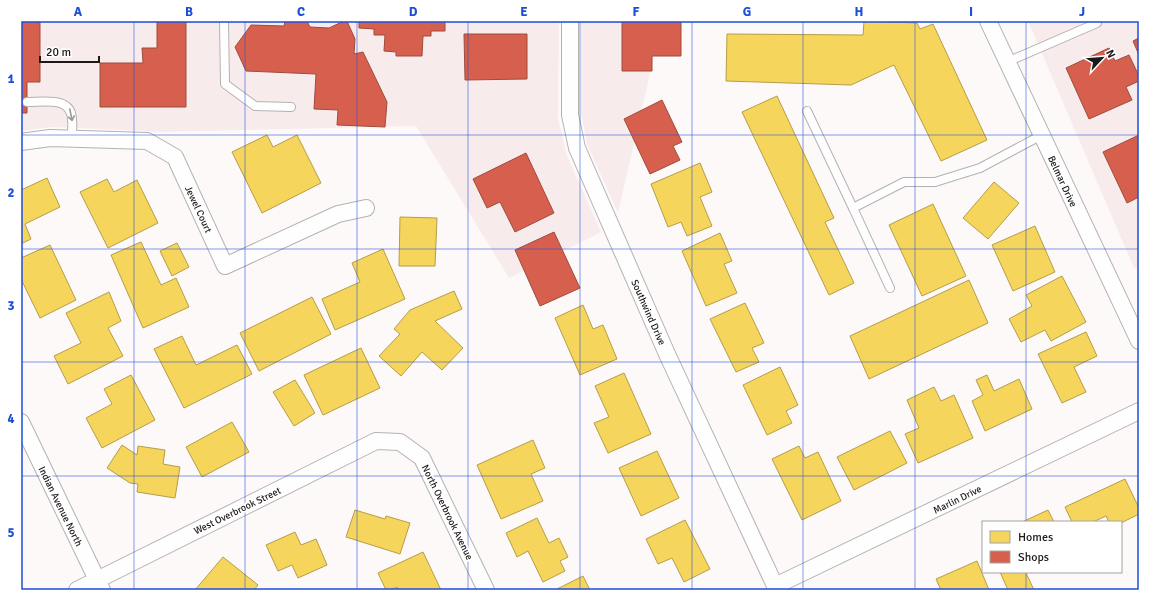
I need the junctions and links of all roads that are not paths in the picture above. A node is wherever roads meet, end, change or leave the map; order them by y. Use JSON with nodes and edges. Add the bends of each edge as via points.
{"nodes":[{"id":1,"x":224,"y":21,"type":"edge"},
{"id":2,"x":570,"y":21,"type":"edge"},
{"id":3,"x":988,"y":21,"type":"edge"},
{"id":4,"x":1097,"y":22,"type":"edge"},
{"id":5,"x":1007,"y":62,"type":"junction"},
{"id":6,"x":27,"y":102,"type":"dead end"},
{"id":7,"x":291,"y":107,"type":"dead end"},
{"id":8,"x":807,"y":111,"type":"dead end"},
{"id":9,"x":1042,"y":135,"type":"junction"},
{"id":10,"x":71,"y":139,"type":"junction"},
{"id":11,"x":21,"y":142,"type":"edge"},
{"id":12,"x":366,"y":208,"type":"dead end"},
{"id":13,"x":853,"y":208,"type":"junction"},
{"id":14,"x":890,"y":288,"type":"dead end"},
{"id":15,"x":1139,"y":341,"type":"edge"},
{"id":16,"x":1139,"y":411,"type":"edge"},
{"id":17,"x":21,"y":422,"type":"edge"},
{"id":18,"x":400,"y":442,"type":"joint"},
{"id":19,"x":99,"y":585,"type":"edge"},
{"id":20,"x":776,"y":588,"type":"edge"},
{"id":21,"x":77,"y":590,"type":"edge"},
{"id":22,"x":486,"y":590,"type":"edge"}],
"edges":[{"from":1,"to":7,"type":"lane","via":[[225,84],[255,106]]},
{"from":2,"to":20,"type":"street","name":"Southwind Drive","via":[[570,115],[577,148],[667,354]]},
{"from":3,"to":5,"type":"street","name":"Belmar Drive"},
{"from":4,"to":5,"type":"lane"},
{"from":5,"to":9,"type":"street","name":"Belmar Drive"},
{"from":6,"to":10,"type":"lane","one_way":true,"via":[[63,103],[70,109]]},
{"from":8,"to":13,"type":"lane"},
{"from":9,"to":13,"type":"lane","via":[[980,168],[935,182],[904,182]]},
{"from":9,"to":15,"type":"street","name":"Belmar Drive"},
{"from":10,"to":11,"type":"street","name":"Jewel Court","via":[[50,138]]},
{"from":10,"to":12,"type":"street","name":"Jewel Court","via":[[147,141],[175,157],[225,266],[338,214]]},
{"from":13,"to":14,"type":"lane"},
{"from":16,"to":20,"type":"street","name":"Marlin Drive"},
{"from":17,"to":19,"type":"street","name":"Indian Avenue North"},
{"from":18,"to":19,"type":"street","name":"West Overbrook Street","via":[[376,441]]},
{"from":18,"to":22,"type":"street","name":"North Overbrook Avenue","via":[[422,458]]},
{"from":19,"to":21,"type":"street","name":"West Overbrook Street"}]}
